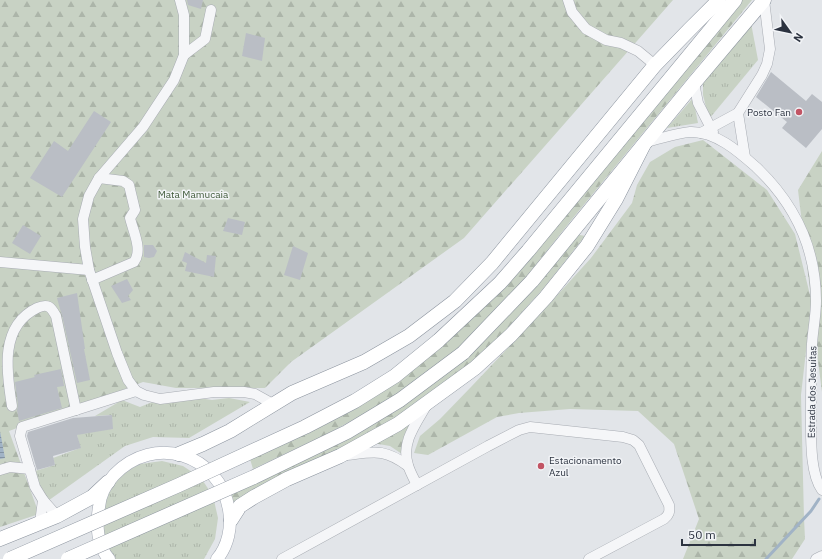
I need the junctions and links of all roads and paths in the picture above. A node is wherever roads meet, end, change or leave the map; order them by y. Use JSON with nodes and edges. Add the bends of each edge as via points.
{"nodes":[{"id":1,"x":180,"y":0,"type":"edge"},
{"id":2,"x":568,"y":0,"type":"edge"},
{"id":3,"x":719,"y":0,"type":"edge"},
{"id":4,"x":735,"y":0,"type":"edge"},
{"id":5,"x":764,"y":0,"type":"edge"},
{"id":6,"x":210,"y":10,"type":"dead end"},
{"id":7,"x":184,"y":55,"type":"junction"},
{"id":8,"x":656,"y":65,"type":"junction"},
{"id":9,"x":694,"y":84,"type":"junction"},
{"id":10,"x":738,"y":113,"type":"junction"},
{"id":11,"x":710,"y":127,"type":"junction"},
{"id":12,"x":701,"y":133,"type":"junction"},
{"id":13,"x":718,"y":138,"type":"junction"},
{"id":14,"x":644,"y":144,"type":"junction"},
{"id":15,"x":745,"y":157,"type":"junction"},
{"id":16,"x":99,"y":178,"type":"junction"},
{"id":17,"x":0,"y":262,"type":"edge"},
{"id":18,"x":91,"y":275,"type":"junction"},
{"id":19,"x":3,"y":358,"type":"edge"},
{"id":20,"x":136,"y":391,"type":"junction"},
{"id":21,"x":428,"y":403,"type":"junction"},
{"id":22,"x":273,"y":404,"type":"junction"},
{"id":23,"x":12,"y":406,"type":"dead end"},
{"id":24,"x":76,"y":410,"type":"junction"},
{"id":25,"x":178,"y":454,"type":"junction"},
{"id":26,"x":340,"y":456,"type":"junction"},
{"id":27,"x":408,"y":466,"type":"junction"},
{"id":28,"x":30,"y":469,"type":"junction"},
{"id":29,"x":0,"y":470,"type":"edge"},
{"id":30,"x":108,"y":482,"type":"junction"},
{"id":31,"x":417,"y":485,"type":"junction"},
{"id":32,"x":822,"y":490,"type":"edge"},
{"id":33,"x":43,"y":500,"type":"junction"},
{"id":34,"x":57,"y":516,"type":"junction"},
{"id":35,"x":231,"y":520,"type":"junction"},
{"id":36,"x":40,"y":522,"type":"junction"},
{"id":37,"x":0,"y":539,"type":"edge"},
{"id":38,"x":822,"y":556,"type":"edge"},
{"id":39,"x":10,"y":559,"type":"edge"},
{"id":40,"x":68,"y":559,"type":"edge"},
{"id":41,"x":109,"y":559,"type":"edge"},
{"id":42,"x":217,"y":559,"type":"edge"},
{"id":43,"x":282,"y":559,"type":"edge"},
{"id":44,"x":589,"y":559,"type":"edge"},
{"id":45,"x":816,"y":559,"type":"edge"}],
"edges":[{"from":1,"to":7,"type":"street","via":[[184,15]]},
{"from":2,"to":8,"type":"street","via":[[572,12],[586,29],[606,40],[621,43],[638,51]]},
{"from":3,"to":8,"type":"highway"},
{"from":4,"to":39,"type":"highway","bridge":true,"via":[[500,283],[438,341],[395,376],[355,401],[305,427]]},
{"from":5,"to":9,"type":"highway"},
{"from":5,"to":10,"type":"street","via":[[770,49],[767,64]]},
{"from":6,"to":7,"type":"street","via":[[204,39]]},
{"from":7,"to":16,"type":"street","via":[[174,80],[143,127]]},
{"from":8,"to":22,"type":"highway","via":[[492,263],[455,301],[409,336],[364,362],[292,393]]},
{"from":9,"to":11,"type":"street","via":[[698,103]]},
{"from":9,"to":14,"type":"highway"},
{"from":10,"to":11,"type":"street"},
{"from":10,"to":15,"type":"street"},
{"from":11,"to":12,"type":"street"},
{"from":11,"to":13,"type":"street"},
{"from":12,"to":13,"type":"street","name":"Estrada dos Jesuítas"},
{"from":12,"to":14,"type":"street","name":"Estrada dos Jesuítas","via":[[690,132]]},
{"from":13,"to":15,"type":"street","name":"Estrada dos Jesuítas"},
{"from":14,"to":21,"type":"highway","via":[[587,246],[546,297],[511,335],[475,368]]},
{"from":14,"to":40,"type":"highway","bridge":true,"via":[[532,281],[463,353],[400,400],[347,432],[254,477]]},
{"from":15,"to":32,"type":"street","name":"Estrada dos Jesuítas","via":[[783,197],[798,220],[814,269],[816,302],[811,381],[811,437],[814,471]]},
{"from":16,"to":18,"type":"street","via":[[89,196],[83,219]]},
{"from":16,"to":18,"type":"street","via":[[123,181],[129,185],[135,210],[130,218],[138,251],[134,262]]},
{"from":17,"to":18,"type":"street"},
{"from":18,"to":20,"type":"street","via":[[116,353]]},
{"from":19,"to":23,"type":"street"},
{"from":19,"to":24,"type":"street","via":[[8,339],[20,318],[42,306],[52,308],[56,316]]},
{"from":20,"to":22,"type":"street","via":[[160,399],[214,392],[244,392],[255,394]]},
{"from":20,"to":24,"type":"street"},
{"from":21,"to":26,"type":"highway","via":[[398,424]]},
{"from":21,"to":27,"type":"street","via":[[410,434],[406,451]]},
{"from":22,"to":25,"type":"highway","via":[[230,431]]},
{"from":24,"to":28,"type":"street","via":[[22,427],[20,436]]},
{"from":25,"to":30,"type":"main road","via":[[159,452],[139,457],[122,467]]},
{"from":25,"to":35,"type":"main road","via":[[200,462],[216,478],[227,497]]},
{"from":26,"to":27,"type":"street","via":[[367,452],[385,453]]},
{"from":26,"to":35,"type":"highway","via":[[287,479],[254,497],[240,506]]},
{"from":27,"to":31,"type":"street"},
{"from":28,"to":29,"type":"street","via":[[10,467]]},
{"from":28,"to":33,"type":"street","via":[[35,487]]},
{"from":30,"to":34,"type":"highway","via":[[92,497]]},
{"from":30,"to":41,"type":"main road","via":[[101,494],[96,522],[100,543]]},
{"from":31,"to":43,"type":"street"},
{"from":31,"to":44,"type":"street","via":[[519,430],[530,427],[633,440],[639,445],[670,510],[664,519]]},
{"from":33,"to":34,"type":"street"},
{"from":33,"to":36,"type":"street"},
{"from":34,"to":36,"type":"highway"},
{"from":35,"to":42,"type":"main road","via":[[228,538]]},
{"from":36,"to":37,"type":"highway"},
{"from":38,"to":45,"type":"street"}]}
